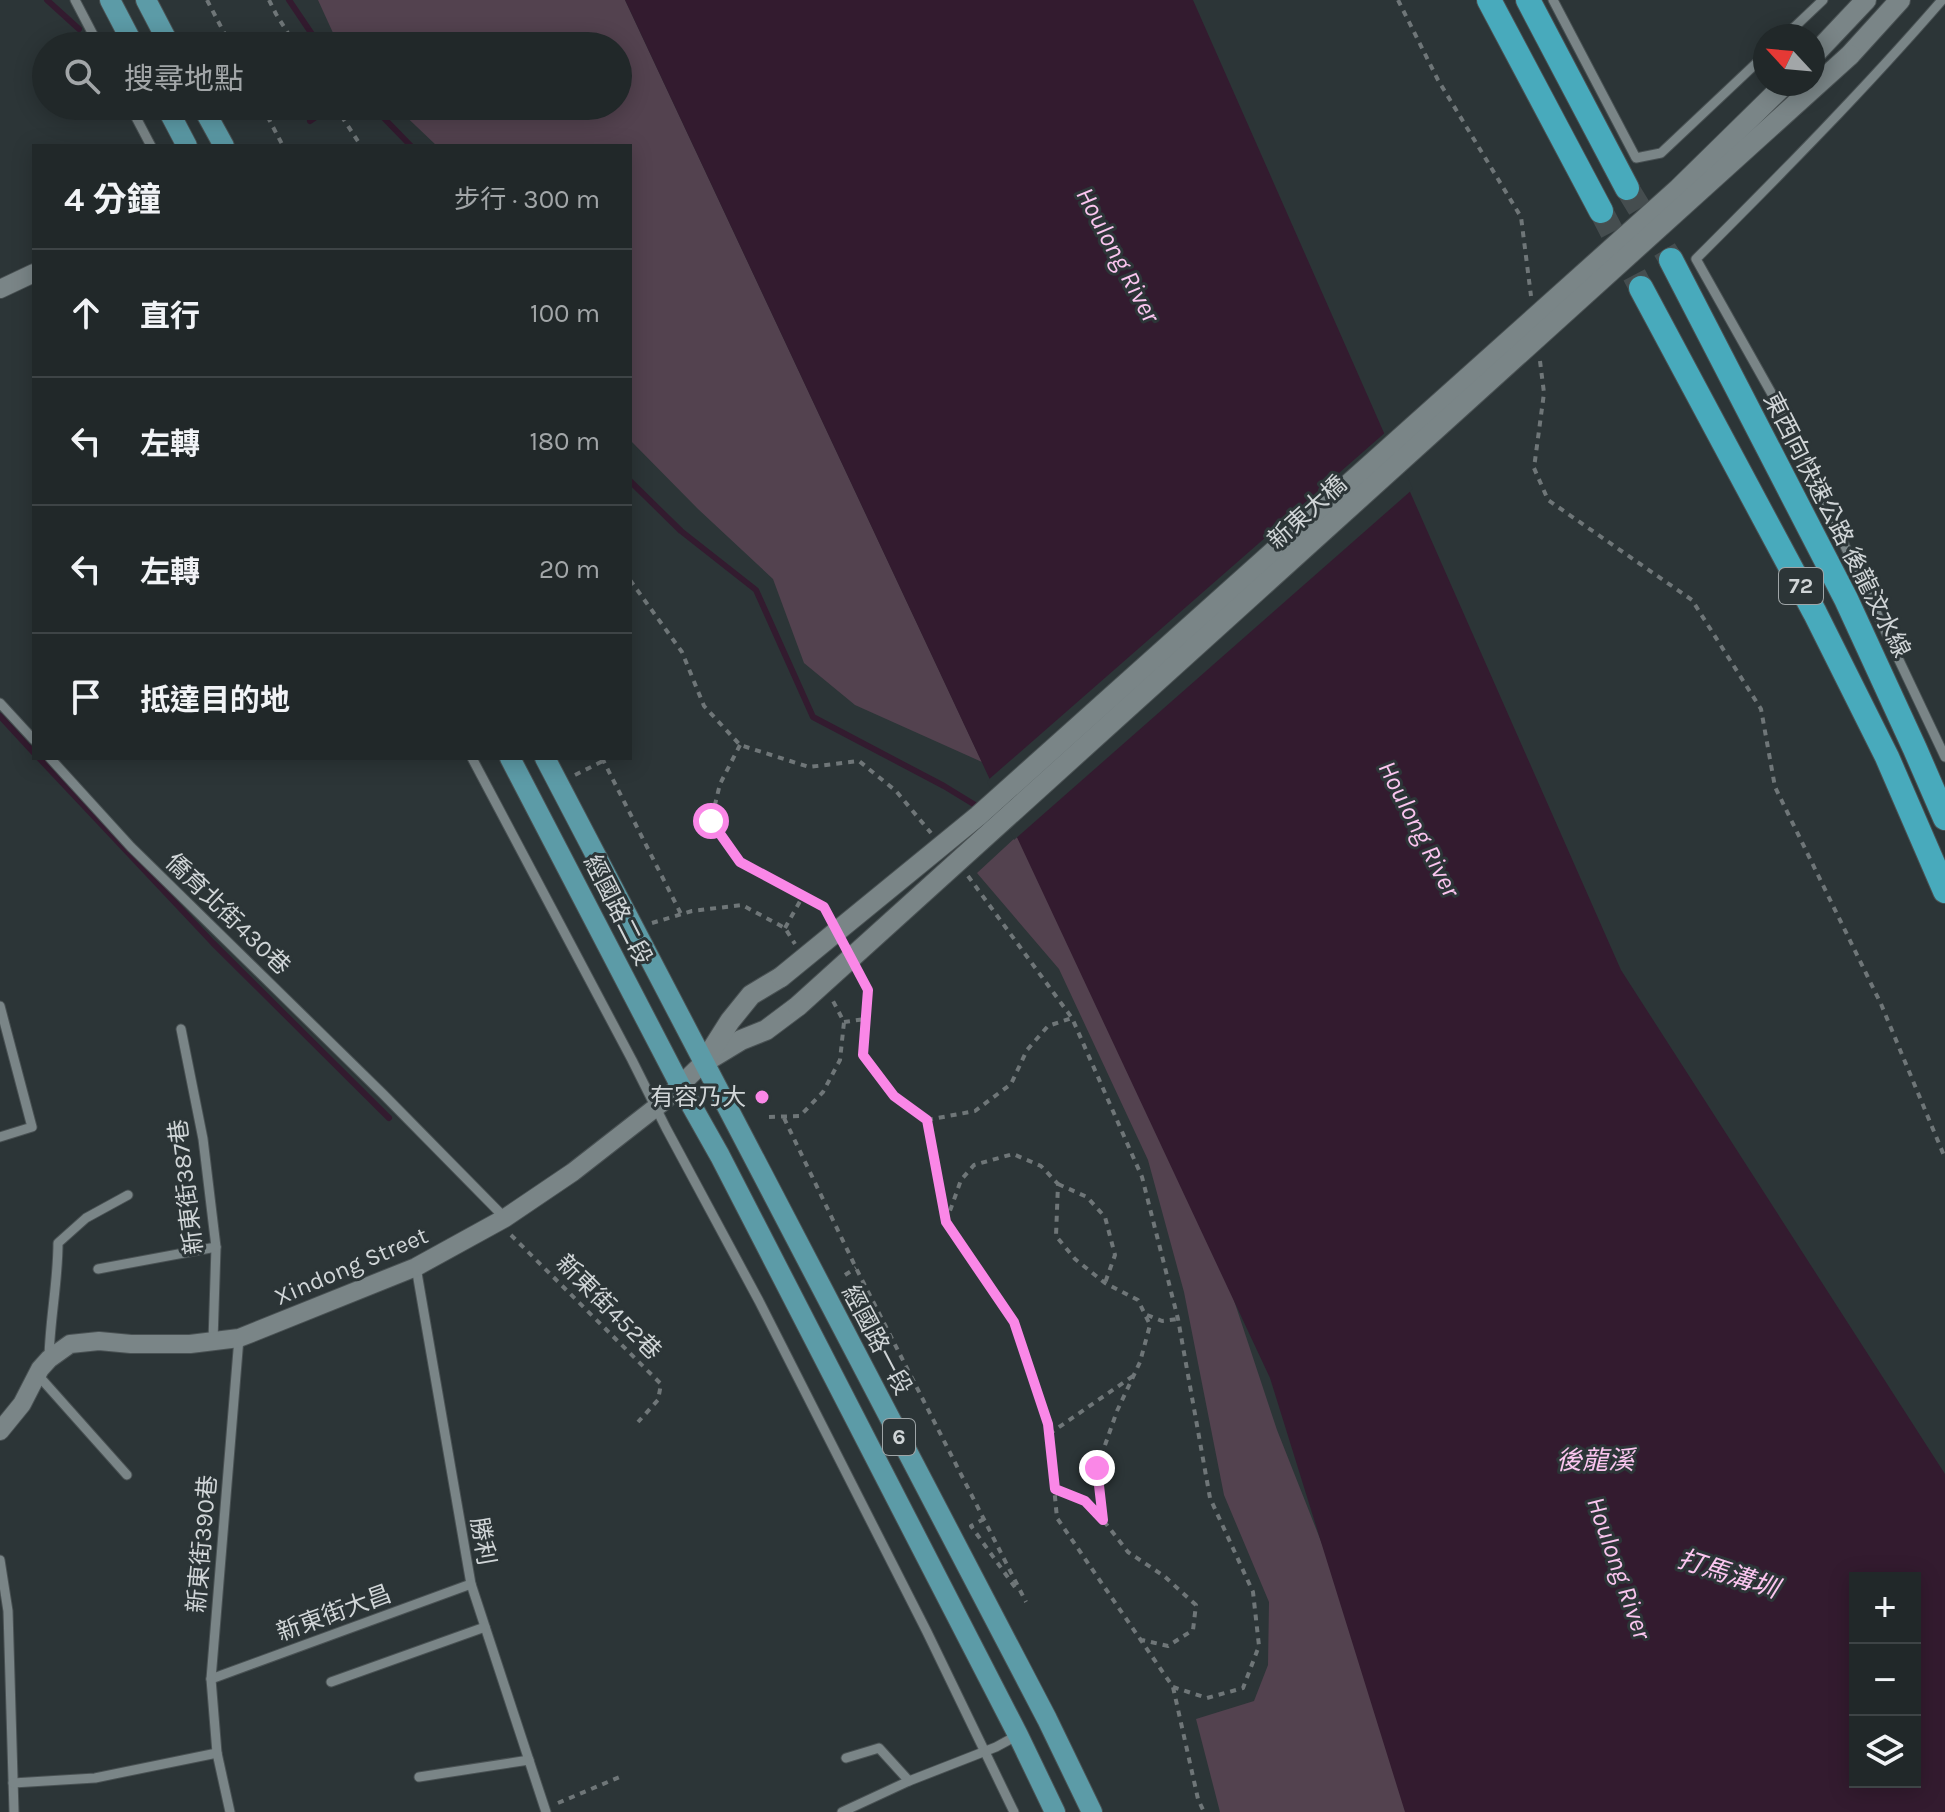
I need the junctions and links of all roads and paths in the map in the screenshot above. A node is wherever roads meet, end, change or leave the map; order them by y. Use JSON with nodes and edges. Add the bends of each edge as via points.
{"nodes":[{"id":1,"x":75,"y":0,"type":"edge"},
{"id":2,"x":110,"y":0,"type":"edge"},
{"id":3,"x":146,"y":0,"type":"edge"},
{"id":4,"x":269,"y":0,"type":"edge"},
{"id":5,"x":1398,"y":0,"type":"edge"},
{"id":6,"x":1489,"y":0,"type":"edge"},
{"id":7,"x":1528,"y":0,"type":"edge"},
{"id":8,"x":1553,"y":0,"type":"edge"},
{"id":9,"x":1823,"y":0,"type":"edge"},
{"id":10,"x":1866,"y":0,"type":"edge"},
{"id":11,"x":1900,"y":0,"type":"edge"},
{"id":12,"x":1942,"y":0,"type":"edge"},
{"id":13,"x":207,"y":1,"type":"edge"},
{"id":14,"x":1798,"y":24,"type":"edge"},
{"id":15,"x":92,"y":32,"type":"edge"},
{"id":16,"x":127,"y":32,"type":"edge"},
{"id":17,"x":163,"y":32,"type":"edge"},
{"id":18,"x":224,"y":32,"type":"edge"},
{"id":19,"x":288,"y":32,"type":"edge"},
{"id":20,"x":1825,"y":44,"type":"edge"},
{"id":21,"x":1753,"y":66,"type":"edge"},
{"id":22,"x":1773,"y":96,"type":"edge"},
{"id":23,"x":137,"y":120,"type":"edge"},
{"id":24,"x":173,"y":120,"type":"edge"},
{"id":25,"x":210,"y":120,"type":"edge"},
{"id":26,"x":269,"y":120,"type":"edge"},
{"id":27,"x":344,"y":120,"type":"edge"},
{"id":28,"x":150,"y":144,"type":"edge"},
{"id":29,"x":186,"y":144,"type":"edge"},
{"id":30,"x":223,"y":144,"type":"edge"},
{"id":31,"x":282,"y":144,"type":"edge"},
{"id":32,"x":360,"y":144,"type":"edge"},
{"id":33,"x":1627,"y":188,"type":"tunnel mouth"},
{"id":34,"x":1601,"y":211,"type":"tunnel mouth"},
{"id":35,"x":1671,"y":260,"type":"tunnel mouth"},
{"id":36,"x":32,"y":274,"type":"edge"},
{"id":37,"x":1641,"y":288,"type":"tunnel mouth"},
{"id":38,"x":0,"y":289,"type":"edge"},
{"id":39,"x":1532,"y":305,"type":"dead end"},
{"id":40,"x":1538,"y":349,"type":"dead end"},
{"id":41,"x":632,"y":583,"type":"edge"},
{"id":42,"x":0,"y":703,"type":"edge"},
{"id":43,"x":32,"y":738,"type":"edge"},
{"id":44,"x":740,"y":745,"type":"junction"},
{"id":45,"x":1945,"y":757,"type":"edge"},
{"id":46,"x":52,"y":760,"type":"edge"},
{"id":47,"x":473,"y":760,"type":"edge"},
{"id":48,"x":511,"y":760,"type":"edge"},
{"id":49,"x":546,"y":760,"type":"edge"},
{"id":50,"x":601,"y":760,"type":"edge"},
{"id":51,"x":604,"y":760,"type":"edge"},
{"id":52,"x":573,"y":776,"type":"dead end"},
{"id":53,"x":1945,"y":818,"type":"edge"},
{"id":54,"x":933,"y":835,"type":"dead end"},
{"id":55,"x":960,"y":868,"type":"dead end"},
{"id":56,"x":1945,"y":891,"type":"edge"},
{"id":57,"x":803,"y":896,"type":"junction"},
{"id":58,"x":681,"y":914,"type":"dead end"},
{"id":59,"x":832,"y":921,"type":"dead end"},
{"id":60,"x":785,"y":928,"type":"dead end"},
{"id":61,"x":861,"y":976,"type":"dead end"},
{"id":62,"x":0,"y":1006,"type":"edge"},
{"id":63,"x":1072,"y":1018,"type":"junction"},
{"id":64,"x":866,"y":1019,"type":"junction"},
{"id":65,"x":844,"y":1022,"type":"dead end"},
{"id":66,"x":181,"y":1029,"type":"dead end"},
{"id":67,"x":704,"y":1062,"type":"junction"},
{"id":68,"x":680,"y":1085,"type":"junction"},
{"id":69,"x":655,"y":1106,"type":"junction"},
{"id":70,"x":784,"y":1118,"type":"dead end"},
{"id":71,"x":927,"y":1120,"type":"junction"},
{"id":72,"x":0,"y":1137,"type":"edge"},
{"id":73,"x":1945,"y":1158,"type":"edge"},
{"id":74,"x":1058,"y":1184,"type":"junction"},
{"id":75,"x":128,"y":1195,"type":"dead end"},
{"id":76,"x":502,"y":1220,"type":"junction"},
{"id":77,"x":946,"y":1222,"type":"junction"},
{"id":78,"x":216,"y":1247,"type":"junction"},
{"id":79,"x":416,"y":1267,"type":"junction"},
{"id":80,"x":856,"y":1268,"type":"junction"},
{"id":81,"x":98,"y":1269,"type":"dead end"},
{"id":82,"x":845,"y":1275,"type":"dead end"},
{"id":83,"x":1105,"y":1283,"type":"junction"},
{"id":84,"x":1145,"y":1314,"type":"junction"},
{"id":85,"x":1178,"y":1319,"type":"junction"},
{"id":86,"x":239,"y":1338,"type":"junction"},
{"id":87,"x":213,"y":1341,"type":"junction"},
{"id":88,"x":49,"y":1359,"type":"junction"},
{"id":89,"x":37,"y":1374,"type":"junction"},
{"id":90,"x":1134,"y":1374,"type":"junction"},
{"id":91,"x":638,"y":1422,"type":"dead end"},
{"id":92,"x":0,"y":1431,"type":"edge"},
{"id":93,"x":1049,"y":1434,"type":"junction"},
{"id":94,"x":127,"y":1475,"type":"dead end"},
{"id":95,"x":1055,"y":1489,"type":"junction"},
{"id":96,"x":984,"y":1519,"type":"junction"},
{"id":97,"x":1103,"y":1520,"type":"junction"},
{"id":98,"x":0,"y":1560,"type":"edge"},
{"id":99,"x":471,"y":1584,"type":"junction"},
{"id":100,"x":485,"y":1627,"type":"junction"},
{"id":101,"x":1140,"y":1639,"type":"junction"},
{"id":102,"x":211,"y":1679,"type":"junction"},
{"id":103,"x":331,"y":1682,"type":"dead end"},
{"id":104,"x":1173,"y":1687,"type":"junction"},
{"id":105,"x":1018,"y":1735,"type":"junction"},
{"id":106,"x":985,"y":1751,"type":"junction"},
{"id":107,"x":217,"y":1753,"type":"junction"},
{"id":108,"x":846,"y":1758,"type":"dead end"},
{"id":109,"x":529,"y":1760,"type":"junction"},
{"id":110,"x":622,"y":1776,"type":"dead end"},
{"id":111,"x":419,"y":1777,"type":"dead end"},
{"id":112,"x":909,"y":1781,"type":"junction"},
{"id":113,"x":13,"y":1783,"type":"junction"},
{"id":114,"x":546,"y":1810,"type":"edge"},
{"id":115,"x":14,"y":1812,"type":"edge"},
{"id":116,"x":230,"y":1812,"type":"edge"},
{"id":117,"x":842,"y":1812,"type":"edge"},
{"id":118,"x":1014,"y":1812,"type":"edge"},
{"id":119,"x":1055,"y":1812,"type":"edge"},
{"id":120,"x":1092,"y":1812,"type":"edge"},
{"id":121,"x":1204,"y":1812,"type":"edge"}],
"edges":[{"from":1,"to":15,"type":"lane"},
{"from":2,"to":16,"type":"main road"},
{"from":3,"to":17,"type":"main road"},
{"from":4,"to":19,"type":"path"},
{"from":5,"to":39,"type":"path","via":[[1438,80],[1521,217]]},
{"from":6,"to":34,"type":"highway"},
{"from":7,"to":33,"type":"highway"},
{"from":8,"to":21,"type":"lane","via":[[1636,158],[1661,153]]},
{"from":9,"to":14,"type":"lane"},
{"from":10,"to":20,"type":"street"},
{"from":11,"to":67,"type":"street","name":"新東大橋","bridge":true,"via":[[1850,55],[798,1006],[766,1030]]},
{"from":12,"to":45,"type":"lane","via":[[1696,259],[1777,403]]},
{"from":13,"to":18,"type":"path"},
{"from":22,"to":67,"type":"street","name":"新東大橋","bridge":true,"via":[[1678,189],[990,806],[781,977],[751,995]]},
{"from":23,"to":28,"type":"lane"},
{"from":24,"to":29,"type":"main road"},
{"from":25,"to":30,"type":"main road"},
{"from":26,"to":31,"type":"path"},
{"from":27,"to":32,"type":"path"},
{"from":35,"to":53,"type":"highway","name":"東西向快速公路 後龍汶水線","number":"72","via":[[1846,599]]},
{"from":36,"to":38,"type":"street"},
{"from":37,"to":56,"type":"highway","number":"72","via":[[1815,613],[1887,757]]},
{"from":40,"to":73,"type":"path","via":[[1544,393],[1534,468],[1548,500],[1692,600],[1761,709],[1775,787],[1881,1004]]},
{"from":41,"to":44,"type":"path","via":[[682,652],[704,706]]},
{"from":42,"to":43,"type":"lane"},
{"from":44,"to":54,"type":"path","via":[[809,767],[859,761],[896,791]]},
{"from":44,"to":57,"type":"path","via":[[720,784],[711,821],[740,862]]},
{"from":46,"to":76,"type":"lane","name":"僑育北街430巷","via":[[131,847],[383,1094]]},
{"from":47,"to":69,"type":"lane"},
{"from":48,"to":68,"type":"main road","name":"經國路二段","number":"6"},
{"from":49,"to":67,"type":"main road","name":"經國路二段","number":"6"},
{"from":50,"to":52,"type":"path"},
{"from":51,"to":58,"type":"path"},
{"from":55,"to":63,"type":"path"},
{"from":57,"to":59,"type":"path","via":[[824,907]]},
{"from":57,"to":60,"type":"path"},
{"from":61,"to":64,"type":"path","via":[[868,990]]},
{"from":62,"to":72,"type":"lane","via":[[32,1127]]},
{"from":63,"to":71,"type":"path","via":[[1048,1026],[1027,1050],[1011,1084],[975,1111]]},
{"from":63,"to":85,"type":"path","via":[[1142,1177]]},
{"from":64,"to":65,"type":"path"},
{"from":64,"to":71,"type":"path","via":[[863,1055],[894,1096]]},
{"from":66,"to":78,"type":"lane","name":"新東街387巷","via":[[203,1139]]},
{"from":67,"to":68,"type":"street","name":"Xindong Street"},
{"from":67,"to":120,"type":"main road","name":"經國路一段","number":"6"},
{"from":68,"to":69,"type":"street","name":"Xindong Street"},
{"from":68,"to":105,"type":"main road","number":"6"},
{"from":69,"to":76,"type":"street","name":"Xindong Street"},
{"from":69,"to":106,"type":"lane"},
{"from":70,"to":80,"type":"path"},
{"from":71,"to":77,"type":"path"},
{"from":74,"to":77,"type":"path","via":[[1041,1166],[1013,1154],[974,1165],[961,1180]]},
{"from":74,"to":83,"type":"path","via":[[1056,1236]]},
{"from":74,"to":83,"type":"path","via":[[1087,1197],[1105,1217],[1115,1255]]},
{"from":75,"to":88,"type":"lane","via":[[86,1218],[58,1243]]},
{"from":76,"to":79,"type":"street","name":"Xindong Street"},
{"from":76,"to":91,"type":"path","name":"新東街452巷","via":[[661,1384],[658,1400]]},
{"from":77,"to":93,"type":"path","via":[[1014,1322]]},
{"from":78,"to":81,"type":"lane"},
{"from":78,"to":87,"type":"lane","name":"新東街387巷"},
{"from":79,"to":86,"type":"street","name":"Xindong Street"},
{"from":79,"to":99,"type":"lane","name":"勝利"},
{"from":80,"to":82,"type":"path"},
{"from":80,"to":96,"type":"path"},
{"from":83,"to":84,"type":"path","via":[[1138,1300]]},
{"from":84,"to":85,"type":"path","via":[[1162,1321]]},
{"from":84,"to":90,"type":"path","via":[[1150,1325]]},
{"from":85,"to":104,"type":"path","via":[[1210,1498],[1253,1592],[1259,1646],[1243,1688],[1207,1698]]},
{"from":86,"to":87,"type":"street","name":"Xindong Street"},
{"from":86,"to":102,"type":"lane","name":"新東街390巷"},
{"from":87,"to":88,"type":"street","name":"Xindong Street","via":[[70,1344]]},
{"from":88,"to":89,"type":"street","name":"Xindong Street"},
{"from":89,"to":92,"type":"street","name":"Xindong Street"},
{"from":89,"to":94,"type":"lane"},
{"from":90,"to":93,"type":"path"},
{"from":90,"to":97,"type":"path","via":[[1097,1468]]},
{"from":93,"to":95,"type":"path"},
{"from":95,"to":97,"type":"path","via":[[1085,1501]]},
{"from":95,"to":101,"type":"path","via":[[1057,1518]]},
{"from":96,"to":96,"type":"path","via":[[991,1533],[1026,1602],[971,1526]]},
{"from":97,"to":101,"type":"path","via":[[1128,1552],[1196,1605],[1193,1630],[1168,1646]]},
{"from":98,"to":113,"type":"lane","via":[[8,1611]]},
{"from":99,"to":100,"type":"lane","name":"勝利"},
{"from":99,"to":102,"type":"lane","name":"新東街大昌"},
{"from":100,"to":103,"type":"lane"},
{"from":100,"to":109,"type":"lane","name":"勝利"},
{"from":101,"to":104,"type":"path"},
{"from":102,"to":107,"type":"lane","name":"新東街390巷"},
{"from":104,"to":121,"type":"path"},
{"from":105,"to":106,"type":"lane"},
{"from":105,"to":119,"type":"main road","number":"6"},
{"from":106,"to":112,"type":"lane"},
{"from":106,"to":118,"type":"lane"},
{"from":107,"to":113,"type":"lane","via":[[95,1778]]},
{"from":107,"to":116,"type":"lane"},
{"from":108,"to":112,"type":"lane","via":[[879,1748]]},
{"from":109,"to":111,"type":"lane"},
{"from":109,"to":114,"type":"lane","name":"勝利"},
{"from":110,"to":114,"type":"path"},
{"from":112,"to":117,"type":"lane"},
{"from":113,"to":115,"type":"lane"}]}
